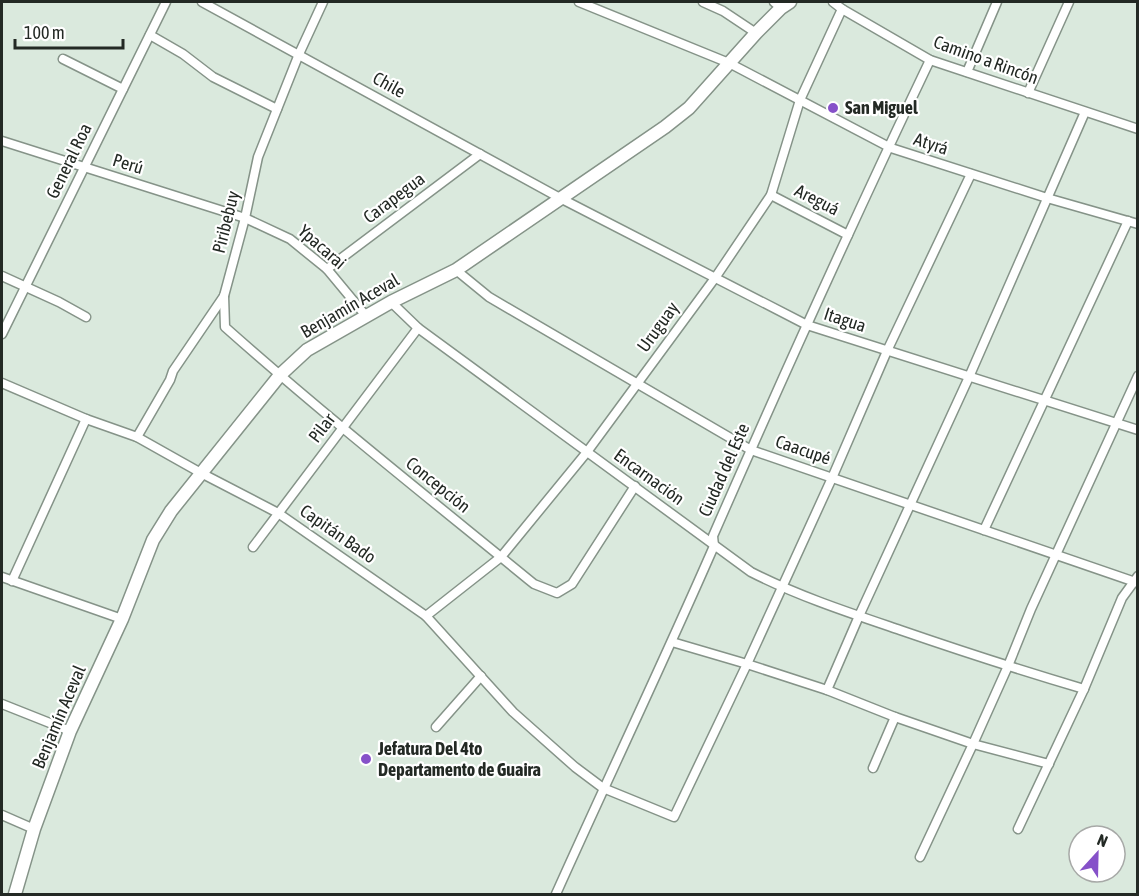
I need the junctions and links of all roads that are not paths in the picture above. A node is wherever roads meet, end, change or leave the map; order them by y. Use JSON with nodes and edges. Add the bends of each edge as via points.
{"nodes":[{"id":1,"x":166,"y":2,"type":"edge"},
{"id":2,"x":202,"y":2,"type":"edge"},
{"id":3,"x":323,"y":2,"type":"edge"},
{"id":4,"x":579,"y":2,"type":"edge"},
{"id":5,"x":703,"y":2,"type":"edge"},
{"id":6,"x":833,"y":2,"type":"edge"},
{"id":7,"x":997,"y":2,"type":"edge"},
{"id":8,"x":1069,"y":2,"type":"edge"},
{"id":9,"x":781,"y":4,"type":"edge"},
{"id":10,"x":842,"y":9,"type":"junction"},
{"id":11,"x":756,"y":33,"type":"junction"},
{"id":12,"x":150,"y":35,"type":"junction"},
{"id":13,"x":299,"y":54,"type":"junction"},
{"id":14,"x":63,"y":59,"type":"dead end"},
{"id":15,"x":930,"y":60,"type":"junction"},
{"id":16,"x":729,"y":63,"type":"junction"},
{"id":17,"x":967,"y":72,"type":"junction"},
{"id":18,"x":123,"y":89,"type":"junction"},
{"id":19,"x":1028,"y":93,"type":"junction"},
{"id":20,"x":800,"y":100,"type":"junction"},
{"id":21,"x":277,"y":109,"type":"junction"},
{"id":22,"x":1085,"y":112,"type":"junction"},
{"id":23,"x":1137,"y":129,"type":"edge"},
{"id":24,"x":2,"y":141,"type":"edge"},
{"id":25,"x":888,"y":147,"type":"junction"},
{"id":26,"x":480,"y":154,"type":"junction"},
{"id":27,"x":84,"y":168,"type":"junction"},
{"id":28,"x":971,"y":174,"type":"junction"},
{"id":29,"x":771,"y":195,"type":"junction"},
{"id":30,"x":560,"y":198,"type":"junction"},
{"id":31,"x":1047,"y":198,"type":"junction"},
{"id":32,"x":245,"y":218,"type":"junction"},
{"id":33,"x":1128,"y":221,"type":"junction"},
{"id":34,"x":1137,"y":224,"type":"edge"},
{"id":35,"x":848,"y":235,"type":"junction"},
{"id":36,"x":327,"y":269,"type":"junction"},
{"id":37,"x":456,"y":270,"type":"junction"},
{"id":38,"x":2,"y":276,"type":"edge"},
{"id":39,"x":715,"y":278,"type":"junction"},
{"id":40,"x":25,"y":286,"type":"junction"},
{"id":41,"x":224,"y":296,"type":"junction"},
{"id":42,"x":391,"y":302,"type":"junction"},
{"id":43,"x":366,"y":316,"type":"junction"},
{"id":44,"x":86,"y":317,"type":"dead end"},
{"id":45,"x":206,"y":321,"type":"junction"},
{"id":46,"x":807,"y":325,"type":"junction"},
{"id":47,"x":225,"y":327,"type":"junction"},
{"id":48,"x":418,"y":328,"type":"junction"},
{"id":49,"x":2,"y":334,"type":"edge"},
{"id":50,"x":887,"y":351,"type":"junction"},
{"id":51,"x":280,"y":375,"type":"junction"},
{"id":52,"x":1137,"y":376,"type":"edge"},
{"id":53,"x":969,"y":377,"type":"junction"},
{"id":54,"x":638,"y":383,"type":"junction"},
{"id":55,"x":2,"y":384,"type":"edge"},
{"id":56,"x":1044,"y":401,"type":"junction"},
{"id":57,"x":86,"y":419,"type":"junction"},
{"id":58,"x":1116,"y":423,"type":"junction"},
{"id":59,"x":343,"y":428,"type":"junction"},
{"id":60,"x":1137,"y":429,"type":"edge"},
{"id":61,"x":137,"y":437,"type":"junction"},
{"id":62,"x":751,"y":450,"type":"junction"},
{"id":63,"x":587,"y":452,"type":"junction"},
{"id":64,"x":201,"y":473,"type":"junction"},
{"id":65,"x":832,"y":478,"type":"junction"},
{"id":66,"x":635,"y":486,"type":"junction"},
{"id":67,"x":911,"y":505,"type":"junction"},
{"id":68,"x":278,"y":513,"type":"junction"},
{"id":69,"x":984,"y":530,"type":"junction"},
{"id":70,"x":714,"y":546,"type":"junction"},
{"id":71,"x":253,"y":548,"type":"dead end"},
{"id":72,"x":1056,"y":555,"type":"junction"},
{"id":73,"x":501,"y":557,"type":"junction"},
{"id":74,"x":2,"y":577,"type":"edge"},
{"id":75,"x":1136,"y":580,"type":"edge"},
{"id":76,"x":12,"y":581,"type":"junction"},
{"id":77,"x":782,"y":586,"type":"junction"},
{"id":78,"x":426,"y":616,"type":"junction"},
{"id":79,"x":859,"y":616,"type":"junction"},
{"id":80,"x":122,"y":619,"type":"junction"},
{"id":81,"x":672,"y":642,"type":"junction"},
{"id":82,"x":747,"y":664,"type":"junction"},
{"id":83,"x":1008,"y":666,"type":"junction"},
{"id":84,"x":481,"y":676,"type":"junction"},
{"id":85,"x":1084,"y":689,"type":"junction"},
{"id":86,"x":826,"y":690,"type":"junction"},
{"id":87,"x":2,"y":704,"type":"edge"},
{"id":88,"x":895,"y":717,"type":"junction"},
{"id":89,"x":436,"y":727,"type":"dead end"},
{"id":90,"x":70,"y":731,"type":"junction"},
{"id":91,"x":973,"y":744,"type":"junction"},
{"id":92,"x":1049,"y":764,"type":"junction"},
{"id":93,"x":873,"y":768,"type":"dead end"},
{"id":94,"x":603,"y":788,"type":"junction"},
{"id":95,"x":2,"y":815,"type":"edge"},
{"id":96,"x":34,"y":829,"type":"junction"},
{"id":97,"x":1018,"y":829,"type":"dead end"},
{"id":98,"x":920,"y":857,"type":"dead end"},
{"id":99,"x":15,"y":894,"type":"edge"},
{"id":100,"x":556,"y":894,"type":"edge"}],
"edges":[{"from":1,"to":12,"type":"street","name":"General Roa"},
{"from":2,"to":13,"type":"street","name":"Chile"},
{"from":3,"to":13,"type":"street","name":"Piribebuy"},
{"from":4,"to":16,"type":"street","name":"Atyrá"},
{"from":5,"to":11,"type":"street"},
{"from":6,"to":10,"type":"street","name":"Camino a Rincón"},
{"from":7,"to":17,"type":"street"},
{"from":8,"to":19,"type":"street"},
{"from":9,"to":11,"type":"street","name":"Benjamín Aceval"},
{"from":10,"to":15,"type":"street","name":"Camino a Rincón"},
{"from":10,"to":20,"type":"street","name":"Uruguay"},
{"from":11,"to":16,"type":"street","name":"Benjamín Aceval"},
{"from":12,"to":18,"type":"street","name":"General Roa"},
{"from":12,"to":21,"type":"street","via":[[213,77]]},
{"from":13,"to":21,"type":"street","name":"Piribebuy"},
{"from":13,"to":26,"type":"street","name":"Chile"},
{"from":14,"to":18,"type":"street"},
{"from":15,"to":17,"type":"street","name":"Camino a Rincón"},
{"from":15,"to":25,"type":"street","name":"Ciudad del Este"},
{"from":16,"to":20,"type":"street","name":"Atyrá"},
{"from":16,"to":30,"type":"street","name":"Benjamín Aceval","via":[[689,108]]},
{"from":17,"to":19,"type":"street","name":"Camino a Rincón"},
{"from":18,"to":27,"type":"street","name":"General Roa"},
{"from":19,"to":22,"type":"street","name":"Camino a Rincón"},
{"from":20,"to":25,"type":"street","name":"Atyrá"},
{"from":20,"to":29,"type":"street","name":"Uruguay"},
{"from":21,"to":32,"type":"street","name":"Piribebuy","via":[[258,157]]},
{"from":22,"to":23,"type":"street","name":"Camino a Rincón"},
{"from":22,"to":31,"type":"street"},
{"from":24,"to":27,"type":"street","name":"Perú"},
{"from":25,"to":28,"type":"street","name":"Atyrá"},
{"from":25,"to":35,"type":"street","name":"Ciudad del Este"},
{"from":26,"to":30,"type":"street","name":"Chile"},
{"from":26,"to":36,"type":"street","name":"Carapegua"},
{"from":27,"to":32,"type":"street","name":"Perú"},
{"from":27,"to":40,"type":"street","name":"General Roa"},
{"from":28,"to":31,"type":"street","name":"Atyrá"},
{"from":28,"to":50,"type":"street"},
{"from":29,"to":35,"type":"street","name":"Areguá"},
{"from":29,"to":39,"type":"street","name":"Uruguay"},
{"from":30,"to":37,"type":"street","name":"Benjamín Aceval"},
{"from":30,"to":39,"type":"street","name":"Itagua"},
{"from":31,"to":33,"type":"street","name":"Atyrá"},
{"from":31,"to":53,"type":"street"},
{"from":32,"to":36,"type":"street","name":"Ypacarai","via":[[290,239]]},
{"from":32,"to":41,"type":"street","name":"Piribebuy"},
{"from":33,"to":34,"type":"street","name":"Atyrá"},
{"from":33,"to":56,"type":"street"},
{"from":35,"to":46,"type":"street","name":"Ciudad del Este"},
{"from":36,"to":43,"type":"street","name":"Ypacarai"},
{"from":37,"to":42,"type":"street","name":"Benjamín Aceval"},
{"from":37,"to":54,"type":"street","name":"Caacupé","via":[[489,297]]},
{"from":38,"to":40,"type":"street"},
{"from":39,"to":46,"type":"street","name":"Itagua"},
{"from":39,"to":54,"type":"street","name":"Uruguay"},
{"from":40,"to":44,"type":"street"},
{"from":40,"to":49,"type":"street","name":"General Roa"},
{"from":41,"to":45,"type":"street","name":"Piribebuy"},
{"from":41,"to":47,"type":"street"},
{"from":42,"to":43,"type":"street","name":"Benjamín Aceval"},
{"from":42,"to":48,"type":"street","name":"Encarnación"},
{"from":43,"to":51,"type":"street","name":"Benjamín Aceval","via":[[307,350]]},
{"from":45,"to":47,"type":"street"},
{"from":45,"to":61,"type":"street","name":"Piribebuy","via":[[172,371]]},
{"from":46,"to":50,"type":"street","name":"Itagua"},
{"from":46,"to":62,"type":"street","name":"Ciudad del Este"},
{"from":47,"to":51,"type":"street","name":"Concepción"},
{"from":48,"to":59,"type":"street","name":"Pilar"},
{"from":48,"to":63,"type":"street","name":"Encarnación"},
{"from":50,"to":53,"type":"street","name":"Itagua"},
{"from":50,"to":65,"type":"street"},
{"from":51,"to":59,"type":"street","name":"Concepción"},
{"from":51,"to":64,"type":"street","name":"Benjamín Aceval"},
{"from":52,"to":58,"type":"street"},
{"from":53,"to":56,"type":"street","name":"Itagua"},
{"from":53,"to":67,"type":"street"},
{"from":54,"to":62,"type":"street","name":"Caacupé"},
{"from":54,"to":63,"type":"street","name":"Uruguay"},
{"from":55,"to":57,"type":"street","name":"Capitán Bado"},
{"from":56,"to":58,"type":"street","name":"Itagua"},
{"from":56,"to":69,"type":"street"},
{"from":57,"to":61,"type":"street","name":"Capitán Bado"},
{"from":57,"to":76,"type":"street"},
{"from":58,"to":60,"type":"street","name":"Itagua"},
{"from":58,"to":72,"type":"street"},
{"from":59,"to":68,"type":"street","name":"Pilar"},
{"from":59,"to":73,"type":"street","name":"Concepción"},
{"from":61,"to":64,"type":"street","name":"Capitán Bado"},
{"from":62,"to":65,"type":"street","name":"Caacupé"},
{"from":62,"to":70,"type":"street","name":"Ciudad del Este","via":[[713,536]]},
{"from":63,"to":66,"type":"street","name":"Encarnación"},
{"from":63,"to":73,"type":"street","name":"Uruguay"},
{"from":64,"to":68,"type":"street","name":"Capitán Bado"},
{"from":64,"to":80,"type":"street","name":"Benjamín Aceval","via":[[153,540]]},
{"from":65,"to":67,"type":"street","name":"Caacupé"},
{"from":65,"to":77,"type":"street"},
{"from":66,"to":70,"type":"street","name":"Encarnación"},
{"from":66,"to":73,"type":"street","name":"Concepción","via":[[572,584],[556,593],[534,584]]},
{"from":67,"to":69,"type":"street","name":"Caacupé"},
{"from":67,"to":79,"type":"street"},
{"from":68,"to":71,"type":"street","name":"Pilar"},
{"from":68,"to":78,"type":"street","name":"Capitán Bado"},
{"from":69,"to":72,"type":"street","name":"Caacupé"},
{"from":70,"to":77,"type":"street","name":"Encarnación","via":[[750,572]]},
{"from":70,"to":81,"type":"street","name":"Ciudad del Este"},
{"from":72,"to":75,"type":"street","name":"Caacupé"},
{"from":72,"to":83,"type":"street"},
{"from":73,"to":78,"type":"street","name":"Uruguay"},
{"from":74,"to":76,"type":"street"},
{"from":75,"to":85,"type":"street","via":[[1122,598]]},
{"from":76,"to":80,"type":"street"},
{"from":77,"to":79,"type":"street","name":"Encarnación"},
{"from":77,"to":82,"type":"street"},
{"from":78,"to":84,"type":"street","name":"Capitán Bado"},
{"from":79,"to":83,"type":"street","name":"Encarnación"},
{"from":79,"to":86,"type":"street"},
{"from":80,"to":90,"type":"street","name":"Benjamín Aceval"},
{"from":81,"to":82,"type":"street"},
{"from":81,"to":94,"type":"street","name":"Ciudad del Este"},
{"from":82,"to":86,"type":"street"},
{"from":82,"to":94,"type":"street","name":"Capitán Bado","via":[[674,817]]},
{"from":83,"to":85,"type":"street","name":"Encarnación"},
{"from":83,"to":91,"type":"street"},
{"from":84,"to":89,"type":"street"},
{"from":84,"to":94,"type":"street","name":"Capitán Bado","via":[[513,712]]},
{"from":85,"to":92,"type":"street"},
{"from":86,"to":88,"type":"street"},
{"from":87,"to":90,"type":"street"},
{"from":88,"to":91,"type":"street"},
{"from":88,"to":93,"type":"street"},
{"from":90,"to":96,"type":"street","name":"Benjamín Aceval"},
{"from":91,"to":92,"type":"street"},
{"from":91,"to":98,"type":"street"},
{"from":92,"to":97,"type":"street"},
{"from":94,"to":100,"type":"street","name":"Ciudad del Este"},
{"from":95,"to":96,"type":"street"},
{"from":96,"to":99,"type":"street","name":"Benjamín Aceval"}]}
